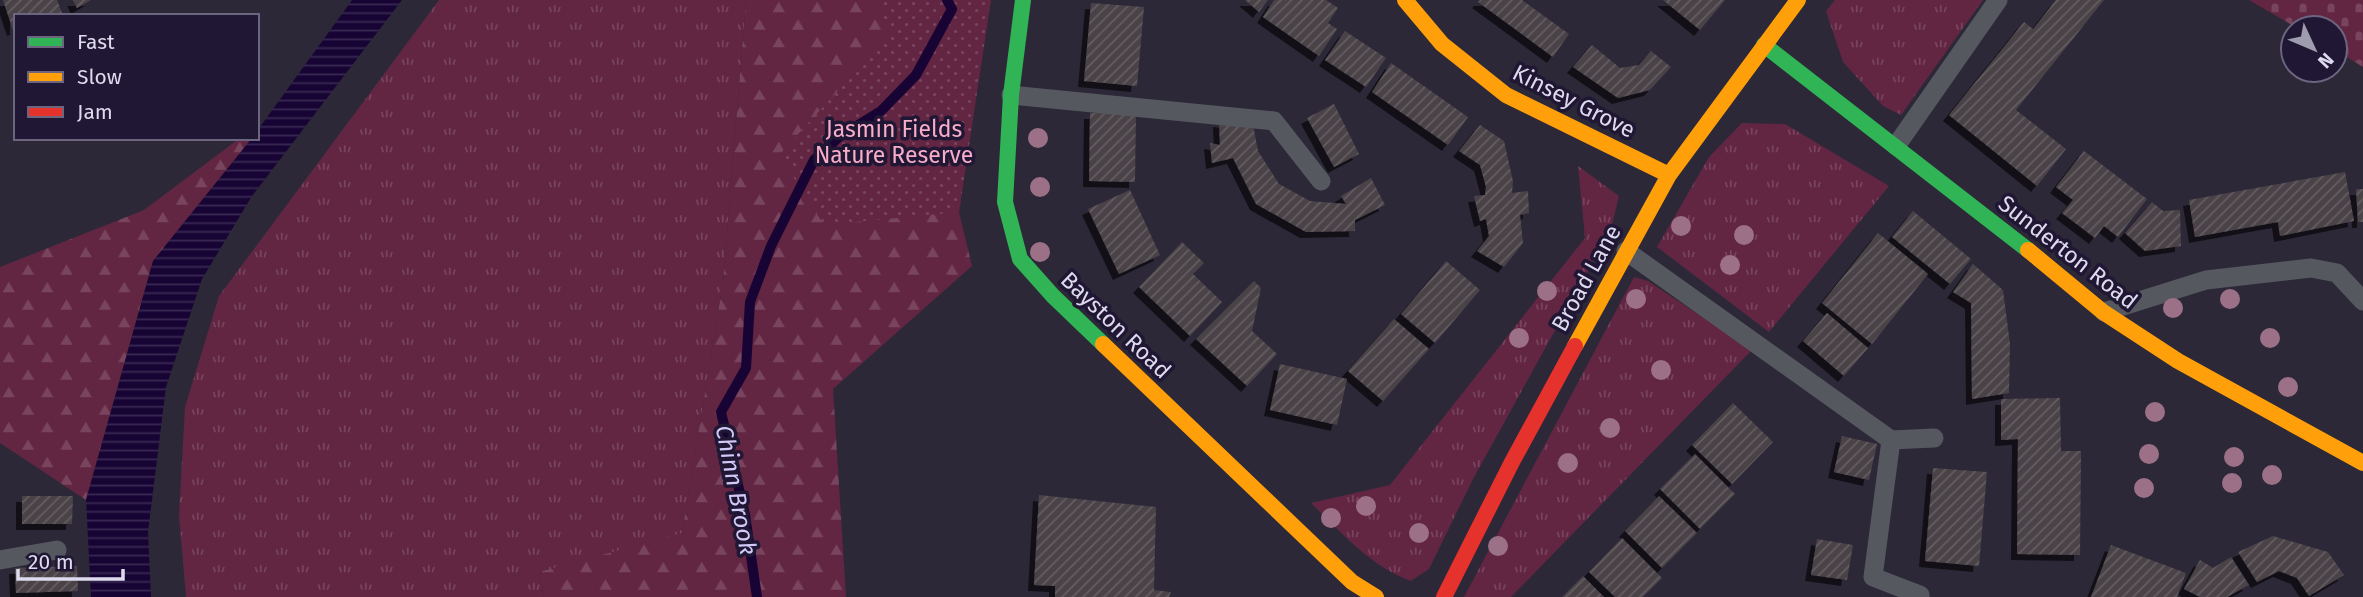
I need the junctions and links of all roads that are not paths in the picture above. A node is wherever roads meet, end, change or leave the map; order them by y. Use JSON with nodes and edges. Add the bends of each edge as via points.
{"nodes":[{"id":1,"x":1023,"y":0,"type":"edge"},
{"id":2,"x":1405,"y":0,"type":"edge"},
{"id":3,"x":1798,"y":0,"type":"edge"},
{"id":4,"x":1998,"y":0,"type":"edge"},
{"id":5,"x":1764,"y":45,"type":"junction"},
{"id":6,"x":1012,"y":95,"type":"junction"},
{"id":7,"x":1896,"y":146,"type":"junction"},
{"id":8,"x":1669,"y":174,"type":"junction"},
{"id":9,"x":1321,"y":181,"type":"dead end"},
{"id":10,"x":1626,"y":251,"type":"junction"},
{"id":11,"x":2363,"y":301,"type":"edge"},
{"id":12,"x":2103,"y":312,"type":"junction"},
{"id":13,"x":1934,"y":438,"type":"dead end"},
{"id":14,"x":1891,"y":440,"type":"junction"},
{"id":15,"x":2363,"y":463,"type":"edge"},
{"id":16,"x":57,"y":550,"type":"dead end"},
{"id":17,"x":0,"y":560,"type":"edge"},
{"id":18,"x":1376,"y":597,"type":"edge"},
{"id":19,"x":1444,"y":597,"type":"edge"},
{"id":20,"x":1920,"y":597,"type":"edge"}],
"edges":[{"from":1,"to":6,"type":"street","name":"Bayston Road"},
{"from":2,"to":8,"type":"street","name":"Kinsey Grove","via":[[1442,44],[1506,95]]},
{"from":3,"to":5,"type":"street","name":"Broad Lane"},
{"from":4,"to":7,"type":"lane"},
{"from":5,"to":7,"type":"street","name":"Sunderton Road"},
{"from":5,"to":8,"type":"street","name":"Broad Lane"},
{"from":6,"to":9,"type":"lane","via":[[1274,121]]},
{"from":6,"to":18,"type":"street","name":"Bayston Road","via":[[1005,202],[1020,259],[1053,296],[1352,582]]},
{"from":7,"to":12,"type":"street","name":"Sunderton Road"},
{"from":8,"to":10,"type":"street","name":"Broad Lane"},
{"from":10,"to":14,"type":"lane"},
{"from":10,"to":19,"type":"street","name":"Broad Lane"},
{"from":11,"to":12,"type":"lane","via":[[2337,273],[2311,268],[2206,280]]},
{"from":12,"to":15,"type":"street","name":"Sunderton Road","via":[[2178,361]]},
{"from":13,"to":14,"type":"lane"},
{"from":14,"to":20,"type":"lane","via":[[1873,577]]},
{"from":16,"to":17,"type":"lane"}]}
